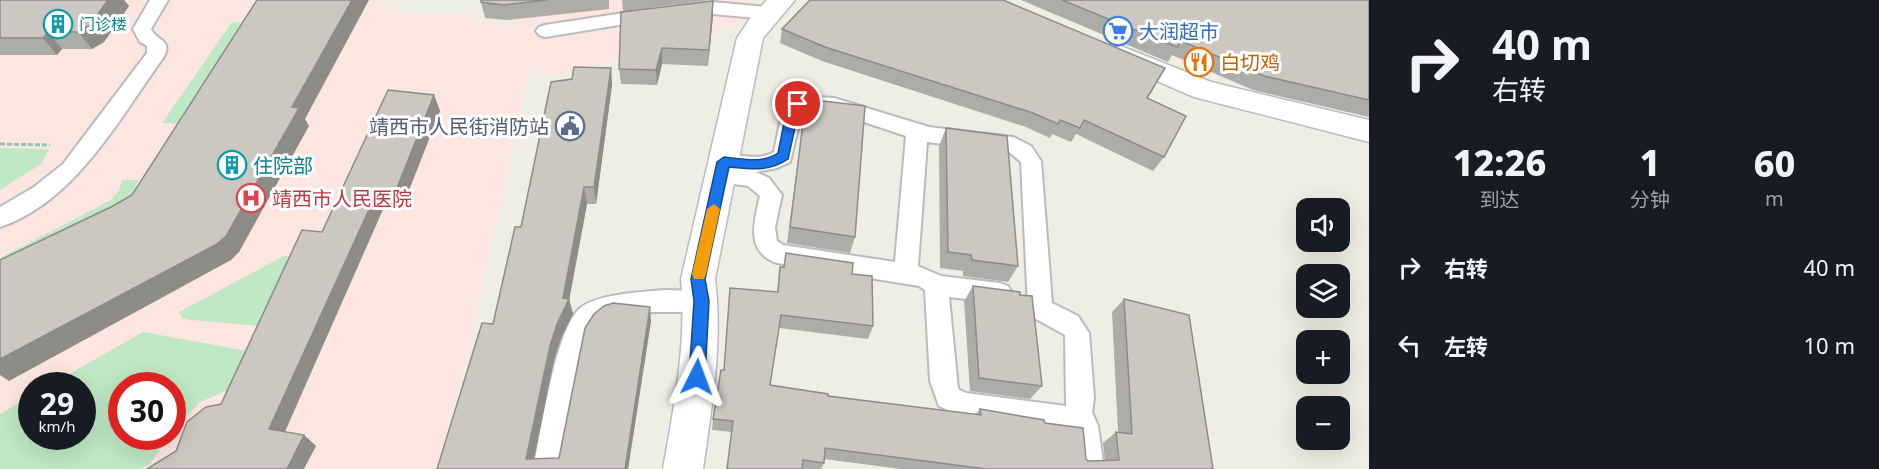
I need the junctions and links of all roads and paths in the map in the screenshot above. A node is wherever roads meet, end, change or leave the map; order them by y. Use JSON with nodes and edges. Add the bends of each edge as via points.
{"nodes":[{"id":1,"x":159,"y":0,"type":"edge"},
{"id":2,"x":775,"y":7,"type":"edge"},
{"id":3,"x":545,"y":31,"type":"dead end"},
{"id":4,"x":1095,"y":44,"type":"edge"},
{"id":5,"x":1369,"y":131,"type":"edge"},
{"id":6,"x":917,"y":132,"type":"junction"},
{"id":7,"x":0,"y":144,"type":"edge"},
{"id":8,"x":84,"y":150,"type":"junction"},
{"id":9,"x":722,"y":169,"type":"junction"},
{"id":10,"x":0,"y":218,"type":"edge"},
{"id":11,"x":906,"y":273,"type":"junction"},
{"id":12,"x":936,"y":285,"type":"junction"},
{"id":13,"x":1038,"y":298,"type":"junction"},
{"id":14,"x":702,"y":301,"type":"junction"},
{"id":15,"x":1078,"y":414,"type":"junction"},
{"id":16,"x":547,"y":469,"type":"edge"},
{"id":17,"x":683,"y":469,"type":"edge"},
{"id":18,"x":1090,"y":469,"type":"edge"}],
"edges":[{"from":1,"to":8,"type":"lane","via":[[142,29],[146,38],[156,43],[156,54]]},
{"from":2,"to":3,"type":"lane","via":[[691,9]]},
{"from":2,"to":9,"type":"street","via":[[750,38]]},
{"from":4,"to":5,"type":"street","via":[[1204,90]]},
{"from":6,"to":9,"type":"lane","via":[[862,113],[808,102],[793,108],[783,156],[774,163]]},
{"from":6,"to":11,"type":"lane"},
{"from":6,"to":13,"type":"lane","via":[[1024,151],[1031,161]]},
{"from":7,"to":8,"type":"path"},
{"from":8,"to":10,"type":"lane","via":[[68,174]]},
{"from":9,"to":11,"type":"lane","via":[[764,183],[771,195],[764,227],[766,245],[777,254]]},
{"from":9,"to":14,"type":"street","via":[[698,279]]},
{"from":11,"to":12,"type":"lane"},
{"from":12,"to":13,"type":"lane"},
{"from":12,"to":15,"type":"lane","via":[[943,381],[948,397],[963,405],[1064,420]]},
{"from":13,"to":15,"type":"lane","via":[[1048,316],[1073,325],[1077,333],[1081,398]]},
{"from":14,"to":16,"type":"lane","via":[[635,303],[608,307],[588,316],[574,338]]},
{"from":14,"to":17,"type":"street","via":[[697,377]]},
{"from":15,"to":18,"type":"lane","via":[[1084,426]]}]}
